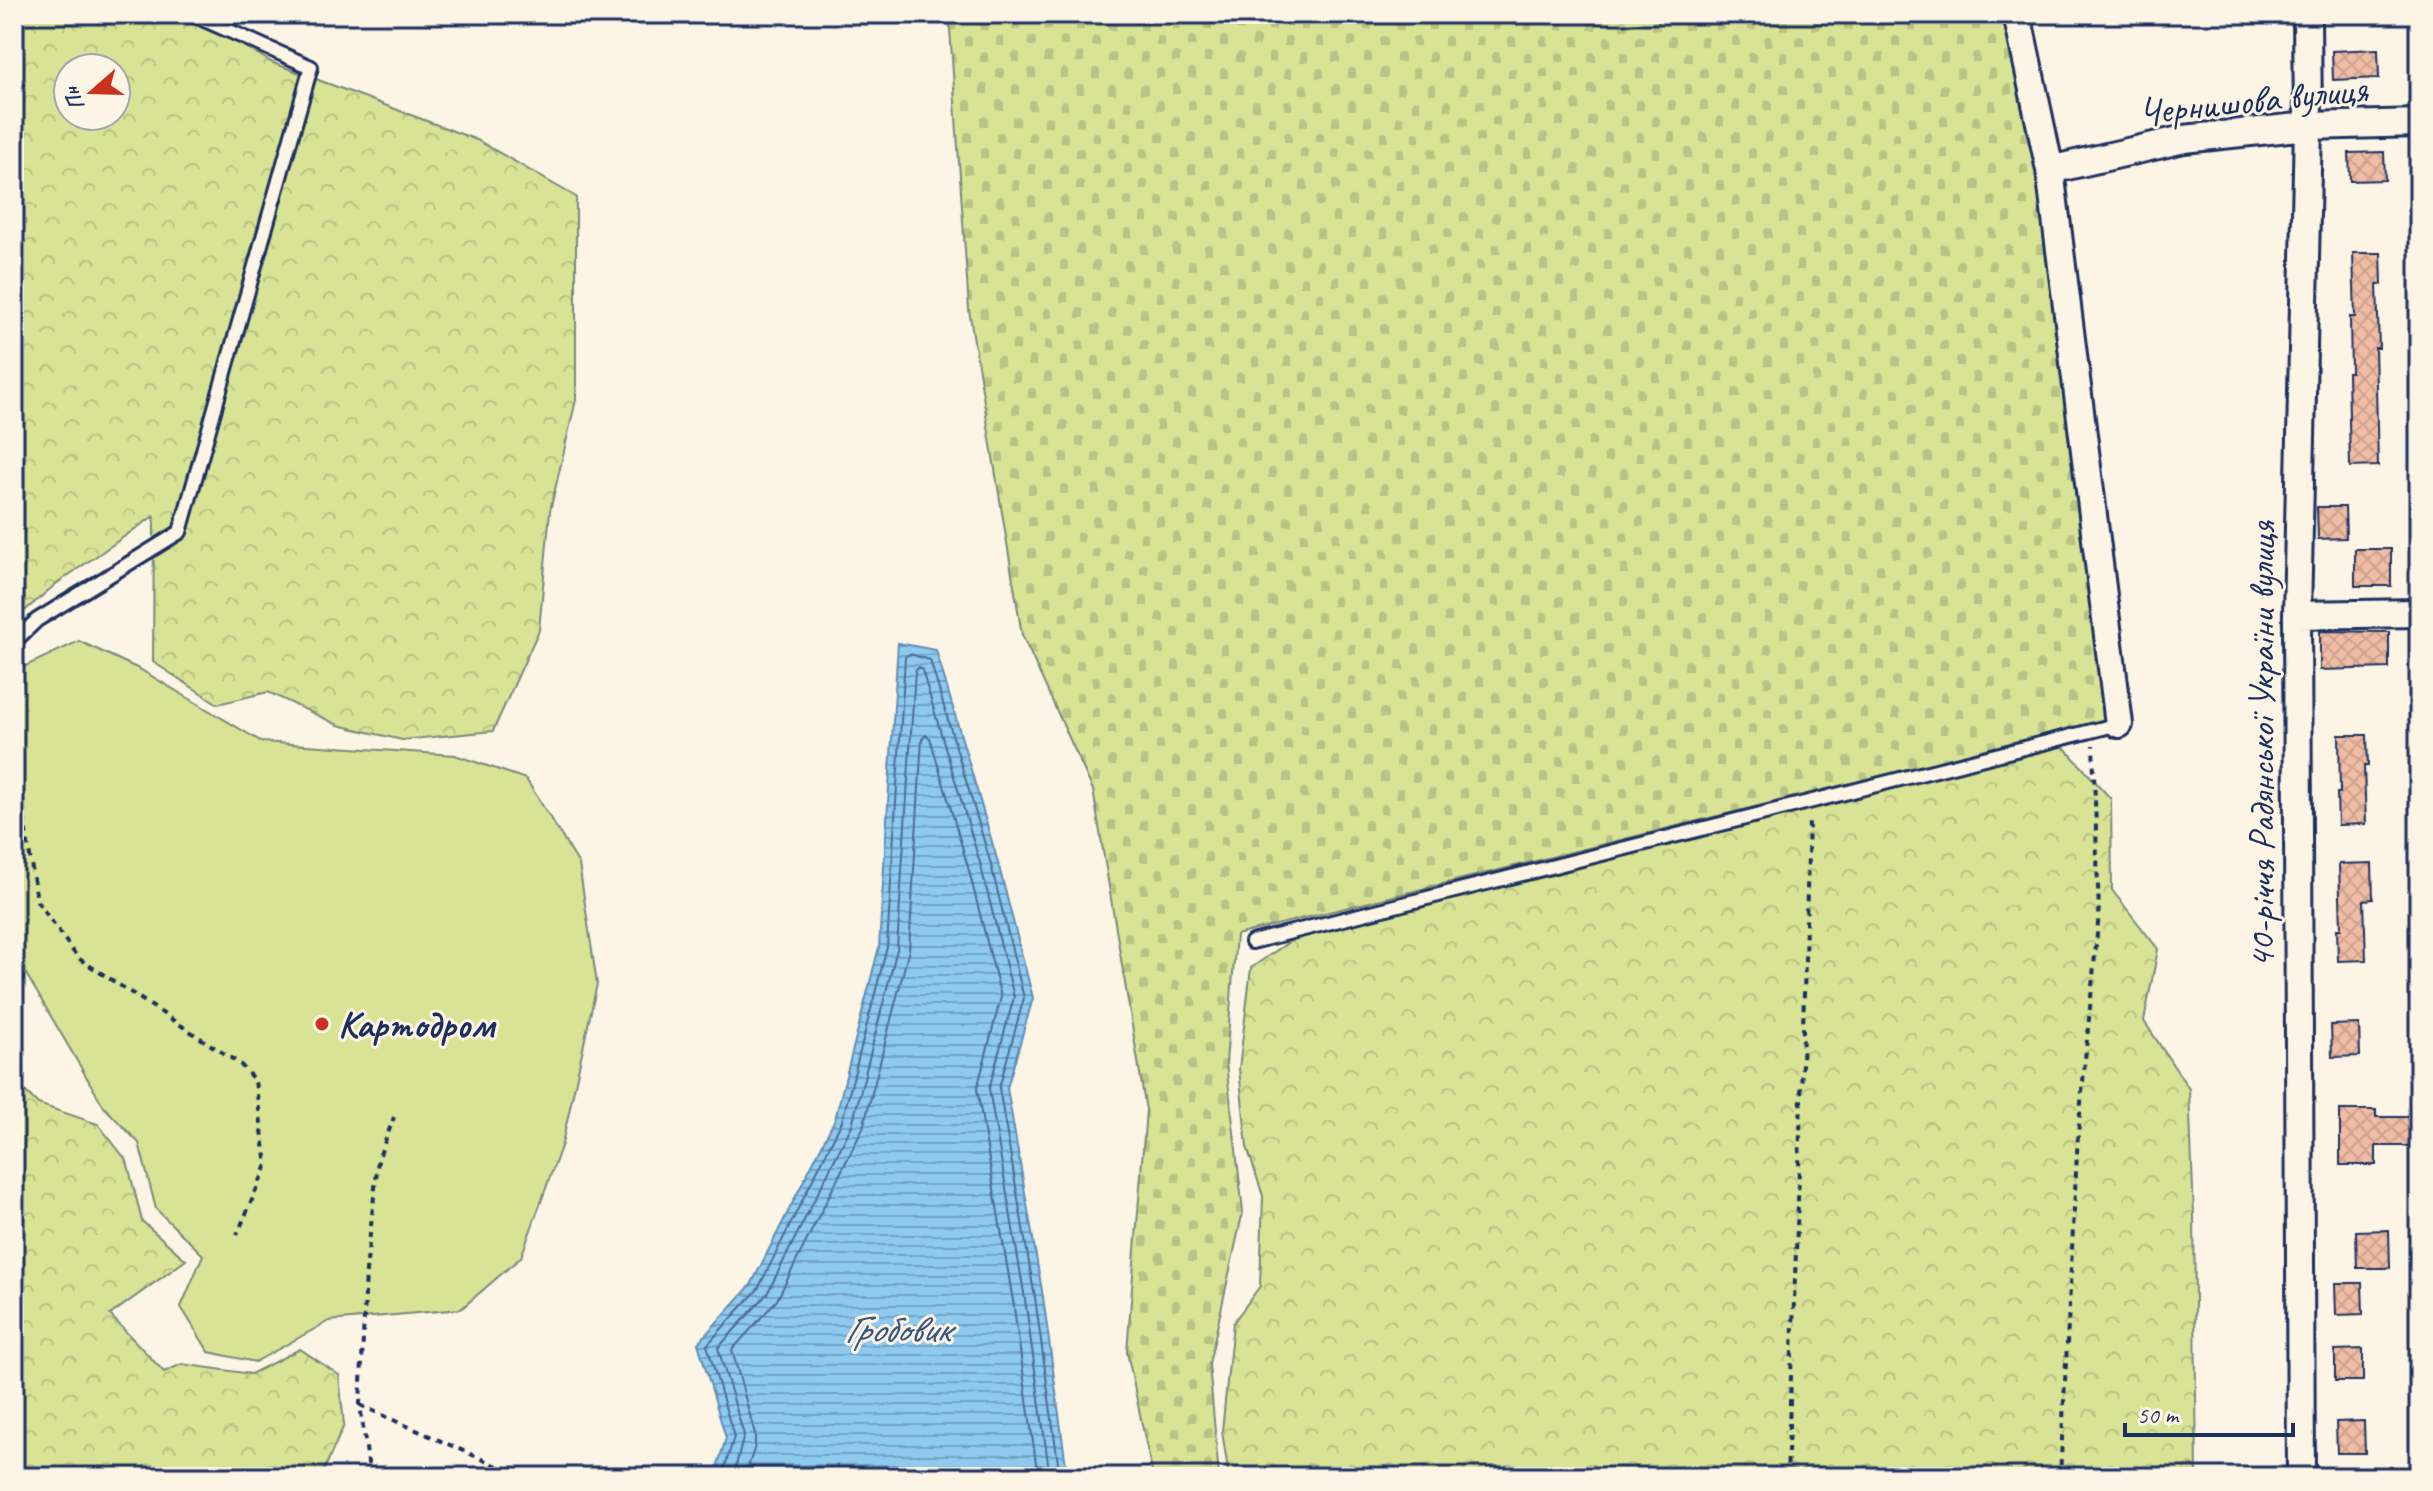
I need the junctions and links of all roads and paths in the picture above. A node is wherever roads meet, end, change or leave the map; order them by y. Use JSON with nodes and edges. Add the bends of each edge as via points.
{"nodes":[{"id":1,"x":191,"y":14,"type":"edge"},
{"id":2,"x":2017,"y":14,"type":"edge"},
{"id":3,"x":2307,"y":14,"type":"edge"},
{"id":4,"x":2419,"y":123,"type":"edge"},
{"id":5,"x":2308,"y":126,"type":"junction"},
{"id":6,"x":2050,"y":170,"type":"junction"},
{"id":7,"x":2419,"y":613,"type":"edge"},
{"id":8,"x":2297,"y":615,"type":"junction"},
{"id":9,"x":14,"y":642,"type":"edge"},
{"id":10,"x":2119,"y":724,"type":"joint"},
{"id":11,"x":2093,"y":731,"type":"junction"},
{"id":12,"x":18,"y":746,"type":"dead end"},
{"id":13,"x":1809,"y":802,"type":"junction"},
{"id":14,"x":1252,"y":942,"type":"dead end"},
{"id":15,"x":394,"y":1117,"type":"dead end"},
{"id":16,"x":237,"y":1235,"type":"dead end"},
{"id":17,"x":360,"y":1405,"type":"junction"},
{"id":18,"x":370,"y":1477,"type":"edge"},
{"id":19,"x":522,"y":1477,"type":"edge"},
{"id":20,"x":1787,"y":1477,"type":"edge"},
{"id":21,"x":2060,"y":1477,"type":"edge"},
{"id":22,"x":2301,"y":1477,"type":"edge"}],
"edges":[{"from":1,"to":9,"type":"lane","via":[[311,67],[180,532],[37,620]]},
{"from":2,"to":6,"type":"street"},
{"from":3,"to":5,"type":"street","name":"40-річчя Радянської України вулиця"},
{"from":4,"to":5,"type":"street","name":"Чернишова вулиця"},
{"from":5,"to":6,"type":"street","name":"Чернишова вулиця","via":[[2184,139]]},
{"from":5,"to":8,"type":"street","name":"40-річчя Радянської України вулиця"},
{"from":6,"to":10,"type":"street"},
{"from":7,"to":8,"type":"street"},
{"from":8,"to":22,"type":"street","name":"40-річчя Радянської України вулиця"},
{"from":10,"to":11,"type":"lane"},
{"from":11,"to":13,"type":"lane"},
{"from":11,"to":21,"type":"path","via":[[2099,913],[2078,1134]]},
{"from":12,"to":16,"type":"path","via":[[37,901],[78,958],[240,1064],[255,1081],[267,1165]]},
{"from":13,"to":14,"type":"lane"},
{"from":13,"to":20,"type":"path"},
{"from":15,"to":17,"type":"path","via":[[378,1160]]},
{"from":17,"to":18,"type":"path"},
{"from":17,"to":19,"type":"path"}]}
